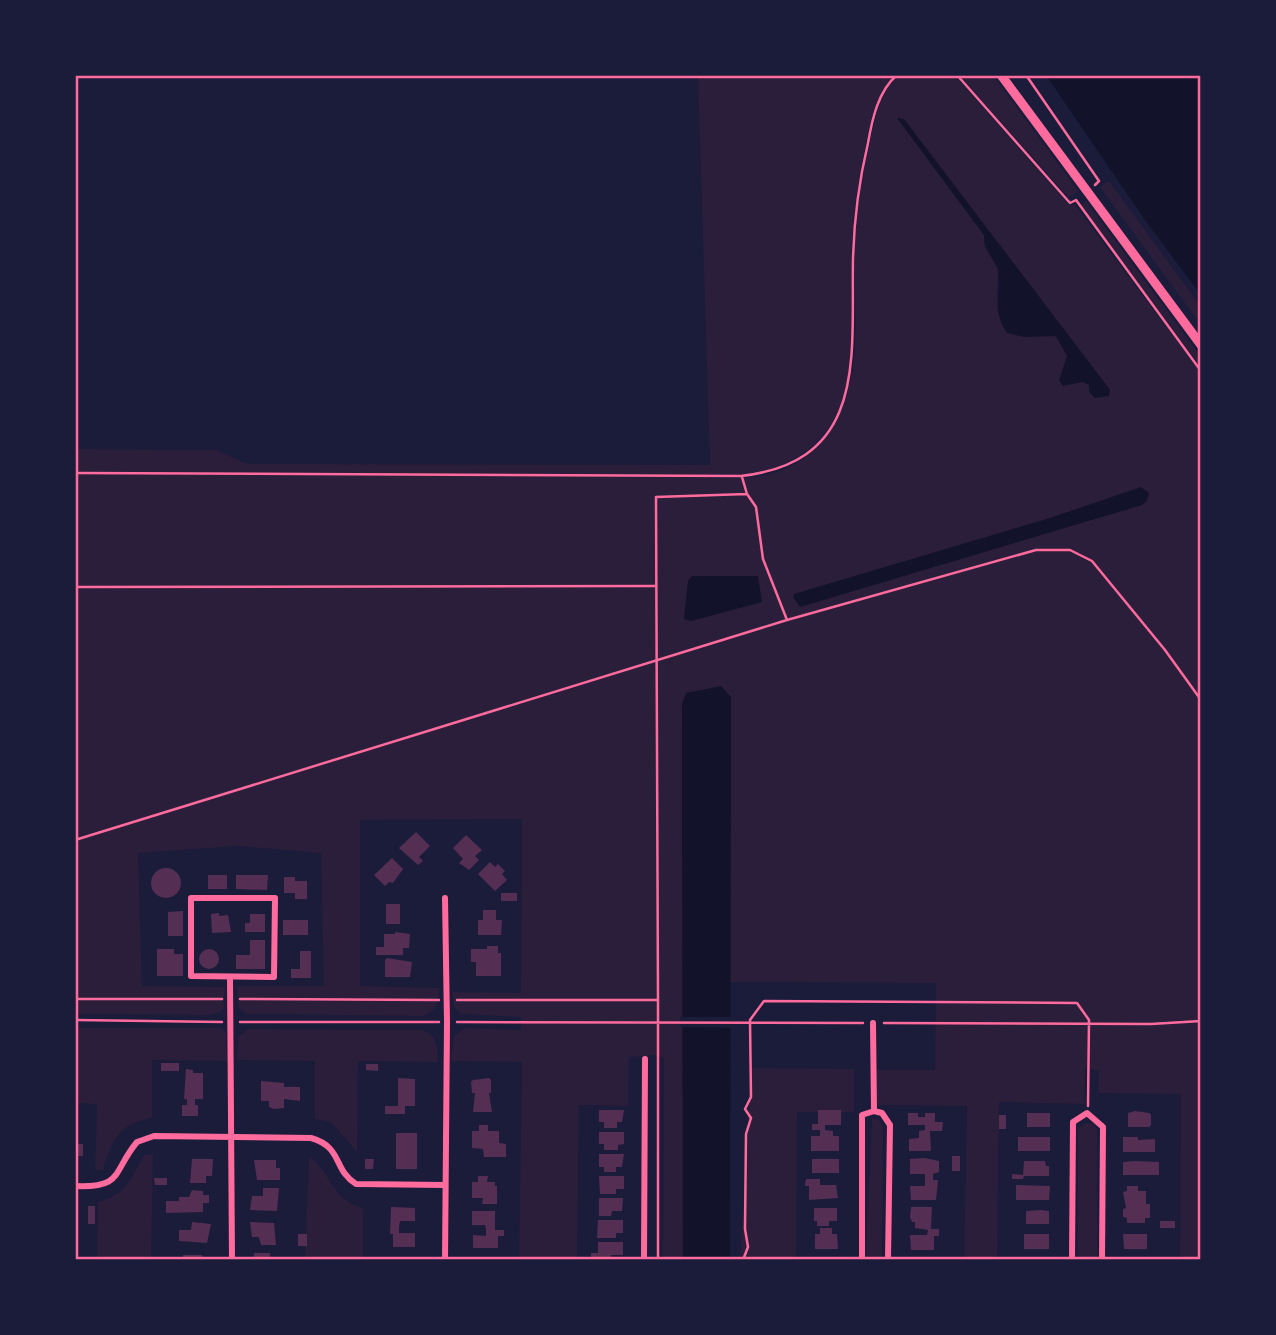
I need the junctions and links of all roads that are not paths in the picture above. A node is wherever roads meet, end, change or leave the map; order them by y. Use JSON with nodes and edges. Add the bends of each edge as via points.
{"nodes":[{"id":1,"x":1002,"y":75,"type":"edge"},
{"id":2,"x":1201,"y":345,"type":"edge"},
{"id":3,"x":445,"y":898,"type":"dead end"},
{"id":4,"x":230,"y":977,"type":"junction"},
{"id":5,"x":873,"y":1023,"type":"road end"},
{"id":6,"x":645,"y":1059,"type":"dead end"},
{"id":7,"x":874,"y":1111,"type":"junction"},
{"id":8,"x":231,"y":1138,"type":"junction"},
{"id":9,"x":445,"y":1185,"type":"junction"},
{"id":10,"x":75,"y":1186,"type":"edge"},
{"id":11,"x":232,"y":1260,"type":"edge"},
{"id":12,"x":445,"y":1260,"type":"edge"},
{"id":13,"x":644,"y":1260,"type":"edge"},
{"id":14,"x":862,"y":1260,"type":"edge"},
{"id":15,"x":888,"y":1260,"type":"edge"},
{"id":16,"x":1072,"y":1260,"type":"edge"},
{"id":17,"x":1102,"y":1260,"type":"edge"}],
"edges":[{"from":1,"to":2,"type":"main road"},
{"from":3,"to":9,"type":"street"},
{"from":4,"to":4,"type":"street","via":[[274,977],[275,898],[191,898],[191,976]]},
{"from":4,"to":8,"type":"street"},
{"from":5,"to":7,"type":"street"},
{"from":6,"to":13,"type":"street"},
{"from":7,"to":14,"type":"street","via":[[862,1115]]},
{"from":7,"to":15,"type":"street","via":[[882,1113],[890,1125]]},
{"from":8,"to":9,"type":"street","via":[[323,1142],[356,1184]]},
{"from":8,"to":10,"type":"street","via":[[146,1138],[136,1142],[109,1183]]},
{"from":8,"to":11,"type":"street"},
{"from":9,"to":12,"type":"street"},
{"from":16,"to":17,"type":"street","via":[[1073,1122],[1087,1113],[1103,1127]]}]}
